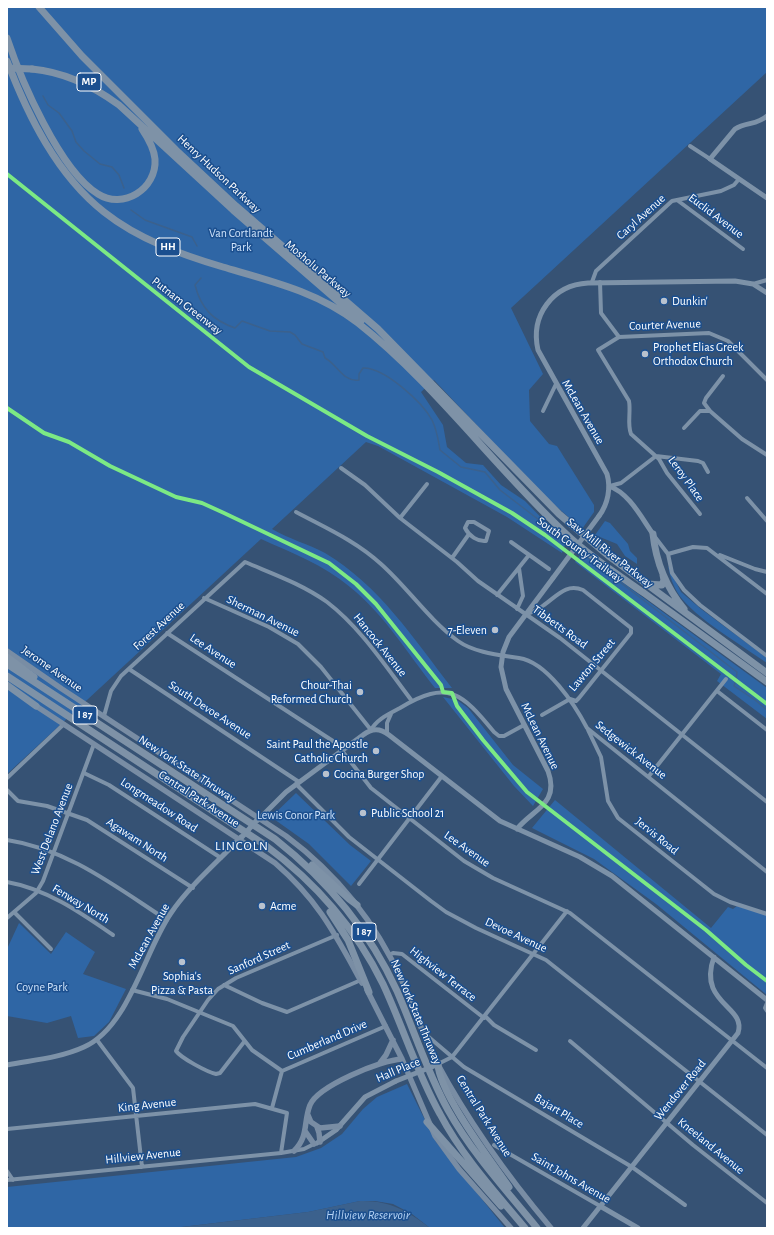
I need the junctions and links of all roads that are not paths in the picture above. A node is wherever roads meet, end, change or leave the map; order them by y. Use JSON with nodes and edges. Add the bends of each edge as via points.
{"nodes":[{"id":1,"x":39,"y":7,"type":"edge"},
{"id":2,"x":7,"y":38,"type":"edge"},
{"id":3,"x":7,"y":62,"type":"edge"},
{"id":4,"x":32,"y":67,"type":"junction"},
{"id":5,"x":7,"y":68,"type":"edge"},
{"id":6,"x":137,"y":116,"type":"junction"},
{"id":7,"x":766,"y":119,"type":"edge"},
{"id":8,"x":690,"y":146,"type":"dead end"},
{"id":9,"x":710,"y":159,"type":"junction"},
{"id":10,"x":739,"y":179,"type":"junction"},
{"id":11,"x":767,"y":198,"type":"edge"},
{"id":12,"x":678,"y":200,"type":"junction"},
{"id":13,"x":743,"y":249,"type":"dead end"},
{"id":14,"x":767,"y":280,"type":"edge"},
{"id":15,"x":592,"y":282,"type":"junction"},
{"id":16,"x":600,"y":282,"type":"junction"},
{"id":17,"x":753,"y":284,"type":"junction"},
{"id":18,"x":767,"y":293,"type":"edge"},
{"id":19,"x":619,"y":337,"type":"junction"},
{"id":20,"x":395,"y":355,"type":"junction"},
{"id":21,"x":723,"y":376,"type":"dead end"},
{"id":22,"x":767,"y":380,"type":"edge"},
{"id":23,"x":427,"y":383,"type":"junction"},
{"id":24,"x":556,"y":384,"type":"junction"},
{"id":25,"x":543,"y":411,"type":"dead end"},
{"id":26,"x":710,"y":411,"type":"junction"},
{"id":27,"x":684,"y":428,"type":"dead end"},
{"id":28,"x":767,"y":455,"type":"edge"},
{"id":29,"x":656,"y":456,"type":"junction"},
{"id":30,"x":341,"y":468,"type":"dead end"},
{"id":31,"x":708,"y":472,"type":"dead end"},
{"id":32,"x":427,"y":484,"type":"dead end"},
{"id":33,"x":609,"y":486,"type":"junction"},
{"id":34,"x":747,"y":498,"type":"dead end"},
{"id":35,"x":296,"y":512,"type":"dead end"},
{"id":36,"x":700,"y":514,"type":"dead end"},
{"id":37,"x":400,"y":518,"type":"junction"},
{"id":38,"x":767,"y":521,"type":"edge"},
{"id":39,"x":469,"y":534,"type":"junction"},
{"id":40,"x":653,"y":534,"type":"junction"},
{"id":41,"x":512,"y":542,"type":"dead end"},
{"id":42,"x":668,"y":554,"type":"junction"},
{"id":43,"x":716,"y":554,"type":"junction"},
{"id":44,"x":529,"y":555,"type":"junction"},
{"id":45,"x":452,"y":558,"type":"junction"},
{"id":46,"x":245,"y":562,"type":"joint"},
{"id":47,"x":519,"y":568,"type":"junction"},
{"id":48,"x":549,"y":569,"type":"dead end"},
{"id":49,"x":767,"y":572,"type":"edge"},
{"id":50,"x":663,"y":573,"type":"junction"},
{"id":51,"x":646,"y":584,"type":"junction"},
{"id":52,"x":767,"y":594,"type":"edge"},
{"id":53,"x":497,"y":595,"type":"junction"},
{"id":54,"x":204,"y":598,"type":"junction"},
{"id":55,"x":517,"y":609,"type":"junction"},
{"id":56,"x":526,"y":614,"type":"junction"},
{"id":57,"x":689,"y":616,"type":"junction"},
{"id":58,"x":167,"y":633,"type":"junction"},
{"id":59,"x":7,"y":651,"type":"edge"},
{"id":60,"x":502,"y":656,"type":"junction"},
{"id":61,"x":767,"y":656,"type":"edge"},
{"id":62,"x":7,"y":657,"type":"edge"},
{"id":63,"x":7,"y":664,"type":"edge"},
{"id":64,"x":128,"y":669,"type":"junction"},
{"id":65,"x":601,"y":671,"type":"junction"},
{"id":66,"x":767,"y":673,"type":"edge"},
{"id":67,"x":7,"y":676,"type":"edge"},
{"id":68,"x":726,"y":679,"type":"dead end"},
{"id":69,"x":767,"y":682,"type":"edge"},
{"id":70,"x":7,"y":684,"type":"edge"},
{"id":71,"x":7,"y":689,"type":"edge"},
{"id":72,"x":717,"y":691,"type":"junction"},
{"id":73,"x":52,"y":693,"type":"junction"},
{"id":74,"x":570,"y":699,"type":"junction"},
{"id":75,"x":412,"y":701,"type":"junction"},
{"id":76,"x":86,"y":704,"type":"joint"},
{"id":77,"x":36,"y":706,"type":"junction"},
{"id":78,"x":391,"y":713,"type":"junction"},
{"id":79,"x":542,"y":714,"type":"dead end"},
{"id":80,"x":104,"y":716,"type":"junction"},
{"id":81,"x":64,"y":724,"type":"junction"},
{"id":82,"x":524,"y":724,"type":"junction"},
{"id":83,"x":587,"y":728,"type":"junction"},
{"id":84,"x":371,"y":730,"type":"junction"},
{"id":85,"x":767,"y":730,"type":"edge"},
{"id":86,"x":387,"y":733,"type":"junction"},
{"id":87,"x":682,"y":734,"type":"junction"},
{"id":88,"x":94,"y":744,"type":"junction"},
{"id":89,"x":342,"y":750,"type":"junction"},
{"id":90,"x":84,"y":773,"type":"junction"},
{"id":91,"x":442,"y":776,"type":"junction"},
{"id":92,"x":649,"y":776,"type":"junction"},
{"id":93,"x":7,"y":778,"type":"edge"},
{"id":94,"x":298,"y":783,"type":"junction"},
{"id":95,"x":7,"y":790,"type":"edge"},
{"id":96,"x":767,"y":802,"type":"edge"},
{"id":97,"x":68,"y":813,"type":"junction"},
{"id":98,"x":408,"y":818,"type":"junction"},
{"id":99,"x":258,"y":819,"type":"junction"},
{"id":100,"x":517,"y":829,"type":"junction"},
{"id":101,"x":241,"y":838,"type":"junction"},
{"id":102,"x":7,"y":840,"type":"edge"},
{"id":103,"x":288,"y":849,"type":"junction"},
{"id":104,"x":54,"y":852,"type":"junction"},
{"id":105,"x":221,"y":858,"type":"junction"},
{"id":106,"x":376,"y":860,"type":"junction"},
{"id":107,"x":767,"y":872,"type":"edge"},
{"id":108,"x":7,"y":882,"type":"edge"},
{"id":109,"x":359,"y":884,"type":"dead end"},
{"id":110,"x":193,"y":888,"type":"junction"},
{"id":111,"x":38,"y":890,"type":"junction"},
{"id":112,"x":323,"y":896,"type":"junction"},
{"id":113,"x":357,"y":905,"type":"junction"},
{"id":114,"x":567,"y":911,"type":"junction"},
{"id":115,"x":767,"y":914,"type":"edge"},
{"id":116,"x":10,"y":915,"type":"edge"},
{"id":117,"x":167,"y":920,"type":"junction"},
{"id":118,"x":113,"y":935,"type":"dead end"},
{"id":119,"x":336,"y":935,"type":"junction"},
{"id":120,"x":51,"y":949,"type":"dead end"},
{"id":121,"x":535,"y":953,"type":"junction"},
{"id":122,"x":389,"y":955,"type":"junction"},
{"id":123,"x":714,"y":957,"type":"junction"},
{"id":124,"x":361,"y":980,"type":"junction"},
{"id":125,"x":224,"y":985,"type":"junction"},
{"id":126,"x":132,"y":990,"type":"junction"},
{"id":127,"x":369,"y":992,"type":"junction"},
{"id":128,"x":767,"y":1001,"type":"edge"},
{"id":129,"x":767,"y":1011,"type":"edge"},
{"id":130,"x":200,"y":1013,"type":"junction"},
{"id":131,"x":484,"y":1017,"type":"junction"},
{"id":132,"x":386,"y":1026,"type":"junction"},
{"id":133,"x":424,"y":1033,"type":"junction"},
{"id":134,"x":97,"y":1040,"type":"junction"},
{"id":135,"x":393,"y":1040,"type":"junction"},
{"id":136,"x":570,"y":1041,"type":"dead end"},
{"id":137,"x":732,"y":1041,"type":"junction"},
{"id":138,"x":244,"y":1042,"type":"junction"},
{"id":139,"x":536,"y":1050,"type":"dead end"},
{"id":140,"x":452,"y":1056,"type":"junction"},
{"id":141,"x":402,"y":1059,"type":"junction"},
{"id":142,"x":7,"y":1065,"type":"edge"},
{"id":143,"x":378,"y":1065,"type":"junction"},
{"id":144,"x":436,"y":1065,"type":"junction"},
{"id":145,"x":767,"y":1068,"type":"edge"},
{"id":146,"x":282,"y":1071,"type":"junction"},
{"id":147,"x":700,"y":1081,"type":"junction"},
{"id":148,"x":272,"y":1108,"type":"junction"},
{"id":149,"x":308,"y":1115,"type":"junction"},
{"id":150,"x":136,"y":1116,"type":"junction"},
{"id":151,"x":427,"y":1122,"type":"junction"},
{"id":152,"x":667,"y":1123,"type":"junction"},
{"id":153,"x":340,"y":1126,"type":"junction"},
{"id":154,"x":317,"y":1127,"type":"junction"},
{"id":155,"x":7,"y":1129,"type":"edge"},
{"id":156,"x":305,"y":1132,"type":"junction"},
{"id":157,"x":767,"y":1135,"type":"edge"},
{"id":158,"x":317,"y":1143,"type":"junction"},
{"id":159,"x":494,"y":1145,"type":"dead end"},
{"id":160,"x":294,"y":1151,"type":"junction"},
{"id":161,"x":281,"y":1153,"type":"junction"},
{"id":162,"x":142,"y":1167,"type":"junction"},
{"id":163,"x":632,"y":1167,"type":"junction"},
{"id":164,"x":7,"y":1171,"type":"edge"},
{"id":165,"x":7,"y":1180,"type":"edge"},
{"id":166,"x":13,"y":1180,"type":"junction"},
{"id":167,"x":767,"y":1204,"type":"edge"},
{"id":168,"x":684,"y":1205,"type":"dead end"},
{"id":169,"x":600,"y":1206,"type":"junction"},
{"id":170,"x":511,"y":1228,"type":"edge"},
{"id":171,"x":524,"y":1228,"type":"edge"},
{"id":172,"x":538,"y":1228,"type":"edge"},
{"id":173,"x":551,"y":1228,"type":"edge"},
{"id":174,"x":583,"y":1228,"type":"edge"},
{"id":175,"x":638,"y":1228,"type":"edge"}],
"edges":[{"from":1,"to":6,"type":"highway","name":"Henry Hudson Parkway"},
{"from":2,"to":6,"type":"highway","via":[[22,78],[46,128],[77,175],[101,196],[115,199],[130,198],[143,190],[151,179],[154,168],[153,151]]},
{"from":3,"to":4,"type":"highway","name":"Mosholu Parkway","number":"MP"},
{"from":3,"to":20,"type":"highway","number":"HH","via":[[25,102],[58,162],[79,188],[104,212],[145,238],[181,253],[312,295],[347,315]]},
{"from":4,"to":5,"type":"highway","name":"Mosholu Parkway","number":"MP","bridge":true},
{"from":4,"to":6,"type":"highway","name":"Mosholu Parkway","number":"MP","via":[[60,74],[90,86]]},
{"from":6,"to":20,"type":"highway","name":"Mosholu Parkway","number":"MP","via":[[233,210],[363,322]]},
{"from":6,"to":23,"type":"highway","name":"Henry Hudson Parkway","via":[[366,318]]},
{"from":7,"to":9,"type":"street","via":[[740,126]]},
{"from":8,"to":9,"type":"street"},
{"from":9,"to":10,"type":"street"},
{"from":10,"to":11,"type":"street"},
{"from":10,"to":12,"type":"street","name":"Caryl Avenue","via":[[734,185],[721,190]]},
{"from":12,"to":13,"type":"street","name":"Euclid Avenue"},
{"from":12,"to":15,"type":"street","name":"Caryl Avenue","via":[[672,201],[596,271]]},
{"from":14,"to":17,"type":"street"},
{"from":15,"to":16,"type":"street","name":"McLean Avenue"},
{"from":15,"to":24,"type":"street","name":"McLean Avenue","via":[[572,285],[557,293],[539,317],[536,335],[538,350]]},
{"from":16,"to":17,"type":"street","name":"McLean Avenue","via":[[713,280]]},
{"from":16,"to":19,"type":"street","via":[[600,311]]},
{"from":17,"to":18,"type":"street","name":"McLean Avenue"},
{"from":19,"to":22,"type":"street","name":"Courter Avenue","via":[[690,333],[718,335],[736,347]]},
{"from":19,"to":29,"type":"street","name":"Leroy Place","via":[[598,350],[629,401],[631,434]]},
{"from":20,"to":23,"type":"highway","number":"HH"},
{"from":21,"to":26,"type":"street","via":[[704,403]]},
{"from":23,"to":51,"type":"highway","name":"Saw Mill River Parkway","via":[[547,503],[587,539]]},
{"from":23,"to":69,"type":"highway","name":"Saw Mill River Parkway","via":[[548,516],[576,543]]},
{"from":24,"to":25,"type":"street"},
{"from":24,"to":33,"type":"street","name":"McLean Avenue","via":[[604,468]]},
{"from":26,"to":27,"type":"street","via":[[700,411]]},
{"from":26,"to":28,"type":"street","via":[[742,439]]},
{"from":29,"to":31,"type":"street","via":[[698,461],[703,463]]},
{"from":29,"to":33,"type":"street","via":[[619,484]]},
{"from":29,"to":36,"type":"street","name":"Leroy Place"},
{"from":30,"to":37,"type":"street","name":"Tibbetts Road","via":[[365,485]]},
{"from":32,"to":37,"type":"street"},
{"from":33,"to":40,"type":"street","via":[[625,496]]},
{"from":33,"to":56,"type":"street","name":"McLean Avenue","bridge":true,"via":[[606,502],[599,516]]},
{"from":34,"to":38,"type":"street"},
{"from":35,"to":60,"type":"street","name":"Sedgewick Avenue","via":[[339,534],[369,554],[459,642]]},
{"from":37,"to":45,"type":"street","name":"Tibbetts Road"},
{"from":39,"to":39,"type":"street","via":[[483,541],[486,541],[490,534],[486,529],[470,521],[465,528]]},
{"from":39,"to":45,"type":"street"},
{"from":40,"to":42,"type":"street"},
{"from":40,"to":50,"type":"highway","via":[[656,554]]},
{"from":41,"to":44,"type":"street"},
{"from":42,"to":43,"type":"street","via":[[696,546],[707,548]]},
{"from":42,"to":61,"type":"street","via":[[672,573],[684,590]]},
{"from":43,"to":49,"type":"street"},
{"from":43,"to":52,"type":"street"},
{"from":44,"to":47,"type":"street"},
{"from":44,"to":48,"type":"street"},
{"from":45,"to":53,"type":"street","name":"Tibbetts Road"},
{"from":46,"to":54,"type":"street","name":"Forest Avenue"},
{"from":46,"to":75,"type":"street","name":"Hancock Avenue","via":[[294,582],[326,601],[367,642]]},
{"from":47,"to":53,"type":"street"},
{"from":47,"to":55,"type":"street","via":[[523,596]]},
{"from":50,"to":51,"type":"highway","via":[[662,585]]},
{"from":50,"to":57,"type":"highway"},
{"from":51,"to":57,"type":"highway","name":"Saw Mill River Parkway"},
{"from":53,"to":55,"type":"street","name":"Tibbetts Road"},
{"from":54,"to":58,"type":"street","name":"Forest Avenue"},
{"from":54,"to":84,"type":"street","name":"Sherman Avenue","via":[[268,627],[298,644],[321,667]]},
{"from":55,"to":56,"type":"street","name":"Tibbetts Road"},
{"from":56,"to":60,"type":"street","name":"McLean Avenue","via":[[509,637]]},
{"from":56,"to":65,"type":"street","name":"Tibbetts Road"},
{"from":56,"to":65,"type":"street","name":"Lawton Street","via":[[543,606],[566,589],[584,590],[629,625],[631,631]]},
{"from":57,"to":66,"type":"highway","name":"Saw Mill River Parkway"},
{"from":58,"to":64,"type":"street","name":"Forest Avenue"},
{"from":58,"to":89,"type":"street","name":"Lee Avenue","via":[[336,743]]},
{"from":59,"to":76,"type":"main road","name":"Jerome Avenue"},
{"from":60,"to":74,"type":"street","name":"Sedgewick Avenue","via":[[528,660],[554,681]]},
{"from":60,"to":82,"type":"street","name":"McLean Avenue","via":[[503,682]]},
{"from":62,"to":73,"type":"highway"},
{"from":63,"to":73,"type":"highway","number":"I 87"},
{"from":64,"to":80,"type":"street","name":"Forest Avenue","via":[[114,685]]},
{"from":64,"to":94,"type":"street","name":"South Devoe Avenue"},
{"from":65,"to":74,"type":"street","name":"Lawton Street","via":[[579,698],[575,701]]},
{"from":65,"to":87,"type":"street","name":"Tibbetts Road"},
{"from":67,"to":112,"type":"highway","name":"New York State Thruway","number":"I 87","via":[[265,845],[291,865]]},
{"from":68,"to":72,"type":"street"},
{"from":70,"to":77,"type":"highway"},
{"from":71,"to":77,"type":"main road"},
{"from":72,"to":85,"type":"street"},
{"from":72,"to":87,"type":"street"},
{"from":73,"to":103,"type":"highway","name":"New York State Thruway","number":"I 87"},
{"from":74,"to":79,"type":"street","name":"Lawton Street"},
{"from":74,"to":83,"type":"street","name":"Sedgewick Avenue"},
{"from":75,"to":78,"type":"street"},
{"from":75,"to":82,"type":"street","via":[[439,693],[456,695],[469,703],[499,736],[504,736]]},
{"from":76,"to":80,"type":"main road","name":"Central Park Avenue"},
{"from":77,"to":81,"type":"main road"},
{"from":78,"to":84,"type":"street","via":[[377,722]]},
{"from":78,"to":86,"type":"street"},
{"from":80,"to":99,"type":"main road","name":"Central Park Avenue"},
{"from":81,"to":88,"type":"main road","name":"Central Park Avenue"},
{"from":81,"to":93,"type":"street"},
{"from":82,"to":100,"type":"street","name":"McLean Avenue","via":[[548,771],[550,785],[549,796],[543,806]]},
{"from":83,"to":92,"type":"street","name":"Sedgewick Avenue"},
{"from":83,"to":115,"type":"street","name":"Jervis Road","via":[[601,757],[608,801],[618,818],[714,894]]},
{"from":84,"to":86,"type":"street"},
{"from":84,"to":89,"type":"street","name":"McLean Avenue"},
{"from":86,"to":91,"type":"street"},
{"from":87,"to":92,"type":"street"},
{"from":87,"to":96,"type":"street","name":"Tibbetts Road"},
{"from":88,"to":90,"type":"street","name":"West Delano Avenue"},
{"from":88,"to":101,"type":"main road","name":"Central Park Avenue"},
{"from":89,"to":94,"type":"street","name":"McLean Avenue"},
{"from":89,"to":98,"type":"street","name":"Lee Avenue","via":[[371,788]]},
{"from":90,"to":97,"type":"street","name":"West Delano Avenue"},
{"from":90,"to":105,"type":"street","name":"Longmeadow Road","via":[[110,785]]},
{"from":91,"to":98,"type":"street"},
{"from":91,"to":100,"type":"street","via":[[494,817]]},
{"from":92,"to":107,"type":"street","name":"Sedgewick Avenue"},
{"from":94,"to":99,"type":"street","name":"McLean Avenue"},
{"from":94,"to":106,"type":"street","name":"Devoe Avenue","via":[[349,837]]},
{"from":95,"to":97,"type":"street","name":"Agawam North","via":[[18,800]]},
{"from":97,"to":104,"type":"street","name":"West Delano Avenue"},
{"from":97,"to":110,"type":"street","name":"Agawam North","via":[[87,820]]},
{"from":98,"to":106,"type":"street"},
{"from":98,"to":114,"type":"street","name":"Lee Avenue","via":[[483,874]]},
{"from":99,"to":101,"type":"street","name":"McLean Avenue","bridge":true},
{"from":99,"to":113,"type":"main road","name":"Central Park Avenue","via":[[286,836],[312,857]]},
{"from":100,"to":123,"type":"street","via":[[580,857],[608,874]]},
{"from":101,"to":105,"type":"street","name":"McLean Avenue"},
{"from":101,"to":119,"type":"main road","name":"Central Park Avenue","via":[[301,886],[323,913]]},
{"from":102,"to":104,"type":"street"},
{"from":103,"to":113,"type":"highway","via":[[321,872]]},
{"from":103,"to":172,"type":"highway","name":"New York State Thruway","number":"I 87","via":[[324,882],[365,934],[392,981],[452,1116],[476,1152]]},
{"from":104,"to":111,"type":"street","name":"West Delano Avenue"},
{"from":104,"to":117,"type":"street","via":[[82,865]]},
{"from":105,"to":110,"type":"street","name":"McLean Avenue"},
{"from":106,"to":109,"type":"street"},
{"from":106,"to":121,"type":"street","name":"Devoe Avenue","via":[[446,912]]},
{"from":108,"to":111,"type":"street","name":"Fenway North"},
{"from":110,"to":117,"type":"street","name":"McLean Avenue"},
{"from":111,"to":116,"type":"street","name":"West Delano Avenue"},
{"from":111,"to":118,"type":"street","name":"Fenway North","via":[[65,903]]},
{"from":112,"to":127,"type":"highway","via":[[348,940]]},
{"from":112,"to":171,"type":"highway","name":"New York State Thruway","number":"I 87","via":[[349,927],[376,970],[426,1086],[449,1130],[467,1157]]},
{"from":113,"to":122,"type":"main road","name":"Central Park Avenue"},
{"from":114,"to":121,"type":"street","name":"Hall Place"},
{"from":114,"to":137,"type":"street","name":"Lee Avenue"},
{"from":116,"to":120,"type":"street"},
{"from":117,"to":126,"type":"street","name":"McLean Avenue"},
{"from":119,"to":124,"type":"main road","name":"Central Park Avenue"},
{"from":119,"to":125,"type":"street","name":"Sanford Street"},
{"from":121,"to":131,"type":"street","name":"Hall Place"},
{"from":121,"to":147,"type":"street","name":"Devoe Avenue"},
{"from":122,"to":131,"type":"street","name":"Highview Terrace","via":[[402,954]]},
{"from":122,"to":133,"type":"main road","name":"Central Park Avenue"},
{"from":123,"to":128,"type":"street"},
{"from":123,"to":137,"type":"street","name":"Wendover Road","via":[[710,971],[713,988],[739,1023],[738,1033]]},
{"from":124,"to":125,"type":"street","via":[[287,1012]]},
{"from":124,"to":127,"type":"main road","name":"Central Park Avenue"},
{"from":125,"to":130,"type":"street","name":"Sanford Street","via":[[214,993]]},
{"from":126,"to":130,"type":"street","name":"Cumberland Drive","via":[[167,999]]},
{"from":126,"to":134,"type":"street","name":"McLean Avenue","via":[[114,1022]]},
{"from":127,"to":132,"type":"main road","name":"Central Park Avenue"},
{"from":128,"to":129,"type":"street"},
{"from":130,"to":138,"type":"street","name":"Cumberland Drive","via":[[233,1026],[239,1031]]},
{"from":130,"to":138,"type":"street","via":[[177,1046],[178,1054],[216,1074],[220,1073]]},
{"from":131,"to":139,"type":"street","name":"Highview Terrace"},
{"from":131,"to":140,"type":"street","name":"Hall Place"},
{"from":132,"to":135,"type":"main road","name":"Central Park Avenue"},
{"from":132,"to":146,"type":"street","name":"Cumberland Drive"},
{"from":133,"to":140,"type":"street","name":"Bajart Place"},
{"from":133,"to":144,"type":"main road","name":"Central Park Avenue"},
{"from":134,"to":142,"type":"street","name":"McLean Avenue","via":[[73,1051]]},
{"from":134,"to":150,"type":"street","via":[[132,1086]]},
{"from":135,"to":141,"type":"main road","name":"Central Park Avenue"},
{"from":135,"to":143,"type":"main road"},
{"from":136,"to":152,"type":"street","name":"Kneeland Avenue"},
{"from":137,"to":145,"type":"street","name":"Lee Avenue"},
{"from":137,"to":147,"type":"street","name":"Wendover Road"},
{"from":138,"to":146,"type":"street","name":"Cumberland Drive"},
{"from":140,"to":144,"type":"street","name":"Hall Place"},
{"from":140,"to":163,"type":"street","name":"Bajart Place","via":[[464,1067]]},
{"from":141,"to":143,"type":"main road"},
{"from":141,"to":151,"type":"main road","name":"Central Park Avenue"},
{"from":143,"to":149,"type":"main road","via":[[320,1092],[310,1105]]},
{"from":144,"to":153,"type":"street","name":"Hall Place","bridge":true,"via":[[365,1097]]},
{"from":144,"to":172,"type":"highway","via":[[460,1115]]},
{"from":144,"to":173,"type":"main road","name":"Central Park Avenue","via":[[502,1166]]},
{"from":146,"to":148,"type":"street"},
{"from":147,"to":152,"type":"street","name":"Wendover Road"},
{"from":147,"to":157,"type":"street","name":"Devoe Avenue"},
{"from":148,"to":150,"type":"street","name":"King Avenue","via":[[255,1104]]},
{"from":148,"to":161,"type":"street","name":"King Avenue","via":[[287,1113]]},
{"from":149,"to":154,"type":"main road"},
{"from":149,"to":156,"type":"main road"},
{"from":150,"to":155,"type":"street","name":"King Avenue"},
{"from":150,"to":162,"type":"street"},
{"from":151,"to":170,"type":"main road","name":"Central Park Avenue","via":[[441,1147]]},
{"from":151,"to":171,"type":"highway"},
{"from":152,"to":163,"type":"street","name":"Wendover Road"},
{"from":152,"to":167,"type":"street","name":"Kneeland Avenue"},
{"from":153,"to":154,"type":"main road"},
{"from":153,"to":158,"type":"street","name":"Hall Place"},
{"from":154,"to":158,"type":"main road","via":[[320,1132]]},
{"from":156,"to":158,"type":"main road"},
{"from":156,"to":160,"type":"main road"},
{"from":158,"to":160,"type":"street","name":"Hall Place"},
{"from":159,"to":169,"type":"street","name":"Saint Johns Avenue"},
{"from":160,"to":161,"type":"street","name":"Hall Place"},
{"from":161,"to":162,"type":"street","name":"Hillview Avenue"},
{"from":162,"to":166,"type":"street","name":"Hillview Avenue"},
{"from":163,"to":168,"type":"street","name":"Bajart Place"},
{"from":163,"to":169,"type":"street","name":"Wendover Road"},
{"from":164,"to":166,"type":"street"},
{"from":165,"to":166,"type":"street","name":"Hillview Avenue"},
{"from":169,"to":174,"type":"street","name":"Wendover Road"},
{"from":169,"to":175,"type":"street","name":"Saint Johns Avenue"}]}
